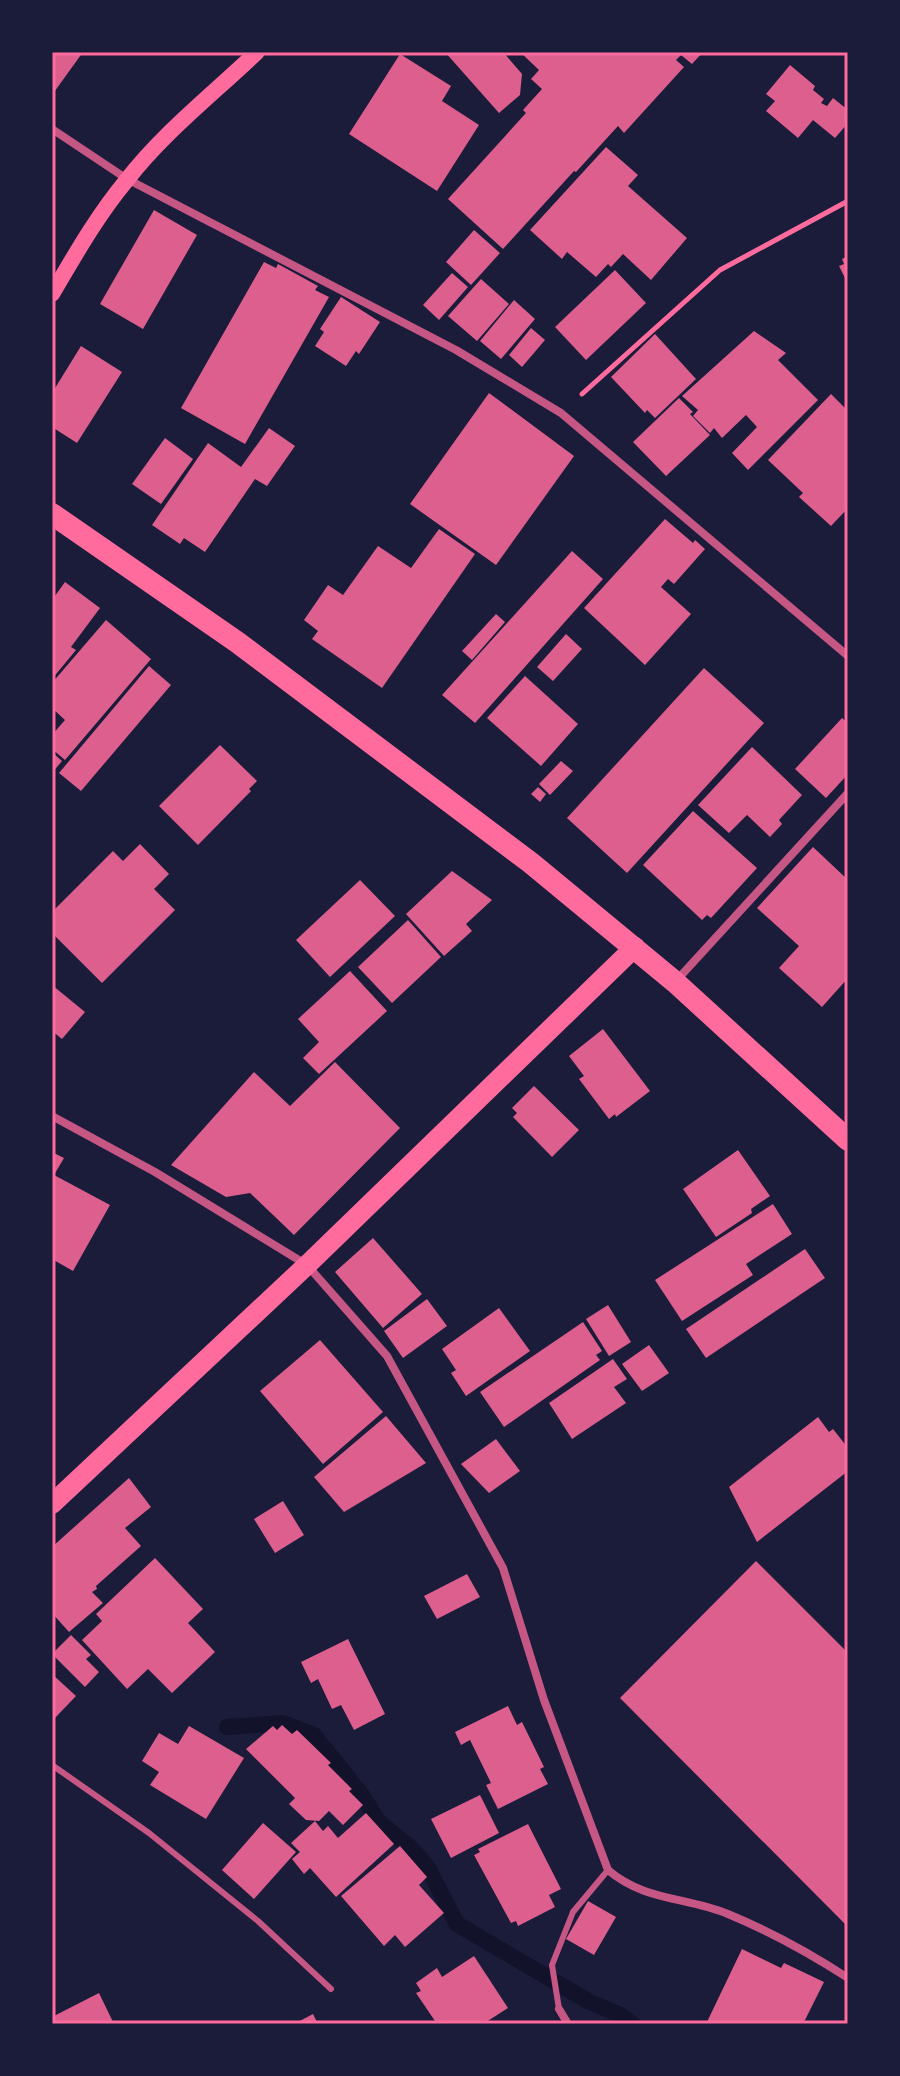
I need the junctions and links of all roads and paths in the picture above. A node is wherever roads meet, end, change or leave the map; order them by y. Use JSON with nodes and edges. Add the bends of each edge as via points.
{"nodes":[{"id":1,"x":257,"y":52,"type":"edge"},
{"id":2,"x":52,"y":129,"type":"edge"},
{"id":3,"x":127,"y":179,"type":"junction"},
{"id":4,"x":848,"y":201,"type":"edge"},
{"id":5,"x":52,"y":294,"type":"edge"},
{"id":6,"x":561,"y":413,"type":"junction"},
{"id":7,"x":52,"y":514,"type":"edge"},
{"id":8,"x":848,"y":656,"type":"edge"},
{"id":9,"x":848,"y":793,"type":"edge"},
{"id":10,"x":635,"y":947,"type":"junction"},
{"id":11,"x":675,"y":982,"type":"junction"},
{"id":12,"x":52,"y":1116,"type":"edge"},
{"id":13,"x":848,"y":1140,"type":"edge"},
{"id":14,"x":307,"y":1265,"type":"junction"},
{"id":15,"x":52,"y":1504,"type":"edge"},
{"id":16,"x":52,"y":1765,"type":"edge"},
{"id":17,"x":608,"y":1870,"type":"junction"},
{"id":18,"x":848,"y":1978,"type":"edge"},
{"id":19,"x":331,"y":1989,"type":"dead end"},
{"id":20,"x":559,"y":2009,"type":"joint"},
{"id":21,"x":568,"y":2024,"type":"edge"}],
"edges":[{"from":1,"to":3,"type":"main road"},
{"from":2,"to":3,"type":"street"},
{"from":3,"to":5,"type":"main road"},
{"from":3,"to":6,"type":"street","via":[[429,336]]},
{"from":4,"to":6,"type":"path","via":[[720,270]]},
{"from":6,"to":8,"type":"street"},
{"from":7,"to":10,"type":"highway","via":[[262,660]]},
{"from":9,"to":11,"type":"street"},
{"from":10,"to":11,"type":"highway"},
{"from":10,"to":14,"type":"main road"},
{"from":11,"to":13,"type":"highway"},
{"from":12,"to":14,"type":"street"},
{"from":14,"to":15,"type":"main road"},
{"from":14,"to":17,"type":"street","via":[[387,1356],[503,1568],[544,1700]]},
{"from":16,"to":19,"type":"lane","via":[[258,1921]]},
{"from":17,"to":18,"type":"street","via":[[624,1884],[726,1913]]},
{"from":17,"to":20,"type":"lane","via":[[573,1912],[552,1965]]},
{"from":20,"to":21,"type":"street"}]}
